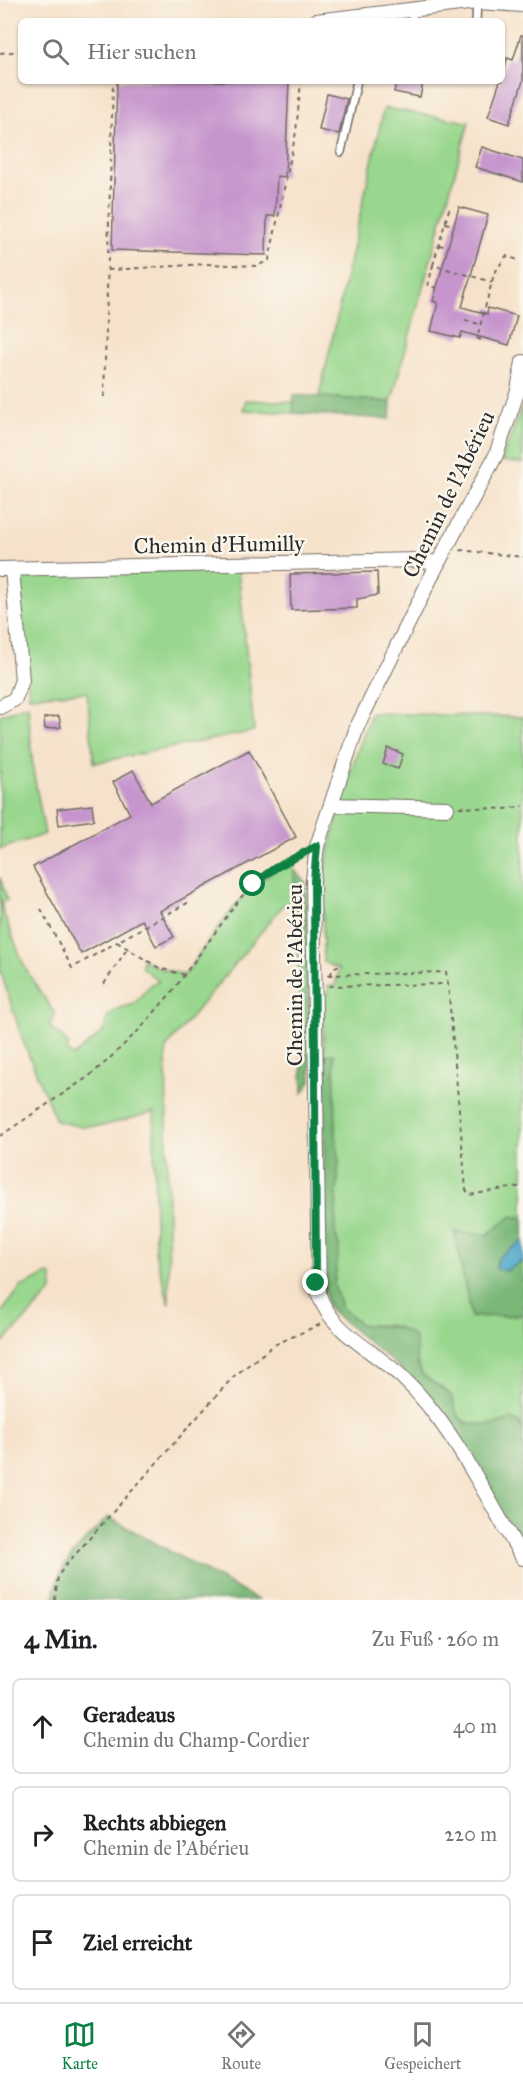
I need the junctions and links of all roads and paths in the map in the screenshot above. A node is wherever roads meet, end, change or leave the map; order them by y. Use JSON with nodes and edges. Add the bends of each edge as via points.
{"nodes":[{"id":1,"x":477,"y":3,"type":"junction"},
{"id":2,"x":523,"y":5,"type":"edge"},
{"id":3,"x":413,"y":15,"type":"edge"},
{"id":4,"x":372,"y":17,"type":"edge"},
{"id":5,"x":476,"y":18,"type":"edge"},
{"id":6,"x":18,"y":51,"type":"edge"},
{"id":7,"x":0,"y":53,"type":"edge"},
{"id":8,"x":113,"y":84,"type":"edge"},
{"id":9,"x":301,"y":84,"type":"edge"},
{"id":10,"x":356,"y":84,"type":"edge"},
{"id":11,"x":341,"y":152,"type":"dead end"},
{"id":12,"x":450,"y":206,"type":"dead end"},
{"id":13,"x":445,"y":223,"type":"junction"},
{"id":14,"x":454,"y":225,"type":"dead end"},
{"id":15,"x":439,"y":245,"type":"junction"},
{"id":16,"x":448,"y":247,"type":"dead end"},
{"id":17,"x":518,"y":260,"type":"dead end"},
{"id":18,"x":434,"y":265,"type":"junction"},
{"id":19,"x":108,"y":270,"type":"junction"},
{"id":20,"x":492,"y":282,"type":"junction"},
{"id":21,"x":436,"y":288,"type":"dead end"},
{"id":22,"x":465,"y":320,"type":"dead end"},
{"id":23,"x":481,"y":324,"type":"junction"},
{"id":24,"x":481,"y":340,"type":"dead end"},
{"id":25,"x":523,"y":362,"type":"edge"},
{"id":26,"x":104,"y":397,"type":"dead end"},
{"id":27,"x":455,"y":550,"type":"dead end"},
{"id":28,"x":523,"y":557,"type":"edge"},
{"id":29,"x":438,"y":563,"type":"junction"},
{"id":30,"x":6,"y":570,"type":"edge"},
{"id":31,"x":0,"y":707,"type":"edge"},
{"id":32,"x":332,"y":805,"type":"junction"},
{"id":33,"x":523,"y":806,"type":"edge"},
{"id":34,"x":447,"y":808,"type":"joint"},
{"id":35,"x":317,"y":846,"type":"junction"},
{"id":36,"x":189,"y":902,"type":"dead end"},
{"id":37,"x":41,"y":909,"type":"dead end"},
{"id":38,"x":117,"y":942,"type":"junction"},
{"id":39,"x":127,"y":949,"type":"junction"},
{"id":40,"x":342,"y":964,"type":"dead end"},
{"id":41,"x":185,"y":975,"type":"junction"},
{"id":42,"x":104,"y":984,"type":"dead end"},
{"id":43,"x":448,"y":984,"type":"junction"},
{"id":44,"x":315,"y":987,"type":"junction"},
{"id":45,"x":0,"y":1136,"type":"edge"},
{"id":46,"x":523,"y":1186,"type":"edge"},
{"id":47,"x":331,"y":1319,"type":"junction"},
{"id":48,"x":523,"y":1558,"type":"edge"},
{"id":49,"x":55,"y":1600,"type":"edge"}],
"edges":[{"from":1,"to":2,"type":"street"},
{"from":1,"to":3,"type":"street"},
{"from":1,"to":5,"type":"lane"},
{"from":3,"to":4,"type":"street"},
{"from":6,"to":7,"type":"path"},
{"from":8,"to":19,"type":"path"},
{"from":9,"to":19,"type":"path","via":[[296,132],[269,260],[257,266],[207,264]]},
{"from":10,"to":11,"type":"lane"},
{"from":12,"to":13,"type":"path"},
{"from":13,"to":14,"type":"path"},
{"from":13,"to":15,"type":"path"},
{"from":15,"to":16,"type":"path"},
{"from":15,"to":18,"type":"path"},
{"from":17,"to":20,"type":"path","via":[[506,256]]},
{"from":18,"to":20,"type":"path"},
{"from":18,"to":21,"type":"path","via":[[428,286]]},
{"from":19,"to":26,"type":"path"},
{"from":20,"to":23,"type":"path"},
{"from":22,"to":23,"type":"path"},
{"from":23,"to":24,"type":"path","via":[[477,338]]},
{"from":25,"to":29,"type":"street","name":"Chemin de l'Abérieu","via":[[507,431]]},
{"from":27,"to":28,"type":"path"},
{"from":29,"to":30,"type":"street","name":"Chemin d'Humilly","via":[[416,560]]},
{"from":29,"to":32,"type":"street","name":"Chemin de l'Abérieu","via":[[357,727]]},
{"from":30,"to":31,"type":"street","via":[[22,680],[15,699]]},
{"from":32,"to":34,"type":"street"},
{"from":32,"to":35,"type":"street","name":"Chemin de l'Abérieu"},
{"from":33,"to":34,"type":"path"},
{"from":35,"to":41,"type":"path","via":[[275,868],[247,891]]},
{"from":35,"to":44,"type":"street","name":"Chemin de l'Abérieu"},
{"from":36,"to":38,"type":"path"},
{"from":37,"to":38,"type":"path","via":[[72,968]]},
{"from":38,"to":39,"type":"path"},
{"from":39,"to":41,"type":"path","via":[[159,968]]},
{"from":39,"to":42,"type":"path"},
{"from":40,"to":43,"type":"path","via":[[330,975],[446,972]]},
{"from":41,"to":45,"type":"path","via":[[107,1061]]},
{"from":43,"to":44,"type":"path"},
{"from":43,"to":46,"type":"path","via":[[466,1190],[469,1195]]},
{"from":44,"to":47,"type":"street","name":"Chemin de l'Abérieu","via":[[316,1283]]},
{"from":47,"to":48,"type":"street","name":"Chemin de l'Abérieu","via":[[417,1392]]},
{"from":47,"to":49,"type":"path","via":[[274,1346],[233,1377],[69,1561],[58,1576]]}]}
